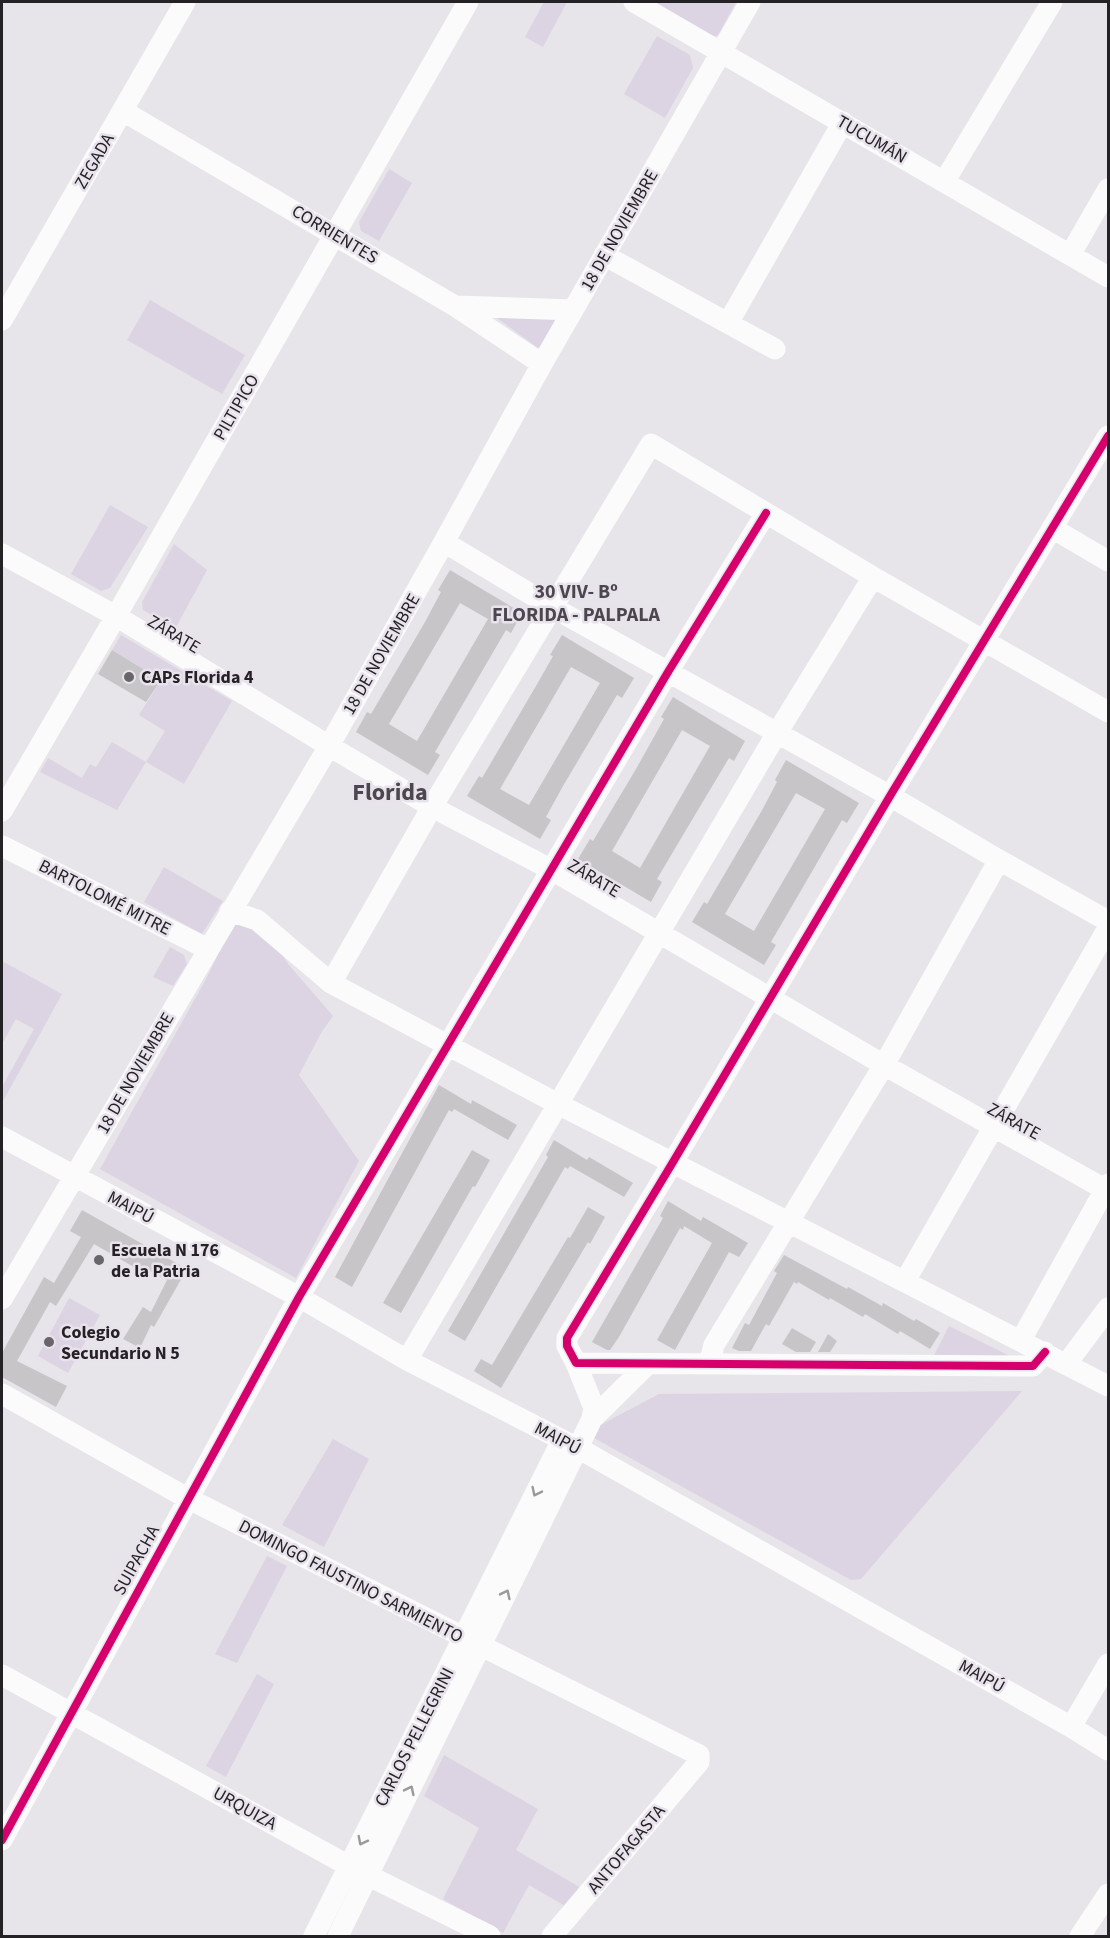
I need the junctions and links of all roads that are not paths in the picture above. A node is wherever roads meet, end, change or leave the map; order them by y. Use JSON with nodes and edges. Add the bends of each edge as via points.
{"nodes":[{"id":1,"x":185,"y":2,"type":"edge"},
{"id":2,"x":468,"y":2,"type":"edge"},
{"id":3,"x":634,"y":2,"type":"edge"},
{"id":4,"x":750,"y":2,"type":"edge"},
{"id":5,"x":1050,"y":2,"type":"edge"},
{"id":6,"x":720,"y":52,"type":"junction"},
{"id":7,"x":123,"y":111,"type":"junction"},
{"id":8,"x":843,"y":122,"type":"junction"},
{"id":9,"x":944,"y":182,"type":"junction"},
{"id":10,"x":1108,"y":189,"type":"edge"},
{"id":11,"x":336,"y":234,"type":"junction"},
{"id":12,"x":604,"y":255,"type":"junction"},
{"id":13,"x":1070,"y":255,"type":"junction"},
{"id":14,"x":1108,"y":277,"type":"edge"},
{"id":15,"x":455,"y":306,"type":"junction"},
{"id":16,"x":573,"y":310,"type":"junction"},
{"id":17,"x":2,"y":320,"type":"edge"},
{"id":18,"x":728,"y":323,"type":"junction"},
{"id":19,"x":775,"y":349,"type":"dead end"},
{"id":20,"x":542,"y":364,"type":"junction"},
{"id":21,"x":1108,"y":436,"type":"edge"},
{"id":22,"x":766,"y":513,"type":"junction"},
{"id":23,"x":1052,"y":528,"type":"junction"},
{"id":24,"x":444,"y":542,"type":"junction"},
{"id":25,"x":2,"y":554,"type":"edge"},
{"id":26,"x":1108,"y":561,"type":"edge"},
{"id":27,"x":873,"y":577,"type":"junction"},
{"id":28,"x":552,"y":607,"type":"junction"},
{"id":29,"x":116,"y":616,"type":"junction"},
{"id":30,"x":984,"y":640,"type":"junction"},
{"id":31,"x":668,"y":672,"type":"junction"},
{"id":32,"x":1108,"y":712,"type":"edge"},
{"id":33,"x":777,"y":734,"type":"junction"},
{"id":34,"x":329,"y":746,"type":"junction"},
{"id":35,"x":890,"y":796,"type":"junction"},
{"id":36,"x":432,"y":807,"type":"junction"},
{"id":37,"x":2,"y":812,"type":"edge"},
{"id":38,"x":2,"y":846,"type":"edge"},
{"id":39,"x":999,"y":860,"type":"junction"},
{"id":40,"x":552,"y":870,"type":"junction"},
{"id":41,"x":230,"y":911,"type":"junction"},
{"id":42,"x":1108,"y":921,"type":"edge"},
{"id":43,"x":1108,"y":928,"type":"edge"},
{"id":44,"x":658,"y":934,"type":"junction"},
{"id":45,"x":208,"y":949,"type":"junction"},
{"id":46,"x":331,"y":984,"type":"junction"},
{"id":47,"x":771,"y":998,"type":"junction"},
{"id":48,"x":446,"y":1045,"type":"junction"},
{"id":49,"x":884,"y":1065,"type":"junction"},
{"id":50,"x":558,"y":1104,"type":"junction"},
{"id":51,"x":994,"y":1127,"type":"junction"},
{"id":52,"x":2,"y":1137,"type":"edge"},
{"id":53,"x":674,"y":1162,"type":"junction"},
{"id":54,"x":74,"y":1176,"type":"junction"},
{"id":55,"x":1107,"y":1188,"type":"edge"},
{"id":56,"x":789,"y":1223,"type":"junction"},
{"id":57,"x":905,"y":1281,"type":"junction"},
{"id":58,"x":299,"y":1297,"type":"junction"},
{"id":59,"x":2,"y":1299,"type":"edge"},
{"id":60,"x":1108,"y":1308,"type":"edge"},
{"id":61,"x":1021,"y":1340,"type":"junction"},
{"id":62,"x":1045,"y":1352,"type":"junction"},
{"id":63,"x":407,"y":1360,"type":"junction"},
{"id":64,"x":576,"y":1363,"type":"junction"},
{"id":65,"x":1066,"y":1363,"type":"junction"},
{"id":66,"x":648,"y":1364,"type":"junction"},
{"id":67,"x":709,"y":1364,"type":"junction"},
{"id":68,"x":1108,"y":1386,"type":"edge"},
{"id":69,"x":2,"y":1394,"type":"edge"},
{"id":70,"x":592,"y":1419,"type":"junction"},
{"id":71,"x":570,"y":1444,"type":"junction"},
{"id":72,"x":187,"y":1498,"type":"junction"},
{"id":73,"x":472,"y":1642,"type":"junction"},
{"id":74,"x":1108,"y":1664,"type":"edge"},
{"id":75,"x":2,"y":1675,"type":"edge"},
{"id":76,"x":71,"y":1711,"type":"junction"},
{"id":77,"x":1071,"y":1727,"type":"junction"},
{"id":78,"x":1108,"y":1750,"type":"edge"},
{"id":79,"x":699,"y":1762,"type":"joint"},
{"id":80,"x":2,"y":1840,"type":"edge"},
{"id":81,"x":349,"y":1866,"type":"junction"},
{"id":82,"x":369,"y":1874,"type":"junction"},
{"id":83,"x":1108,"y":1894,"type":"edge"},
{"id":84,"x":314,"y":1936,"type":"edge"},
{"id":85,"x":338,"y":1936,"type":"edge"},
{"id":86,"x":489,"y":1936,"type":"edge"},
{"id":87,"x":552,"y":1936,"type":"edge"},
{"id":88,"x":1080,"y":1936,"type":"edge"}],
"edges":[{"from":1,"to":7,"type":"street","name":"ZEGADA"},
{"from":2,"to":11,"type":"street","name":"PILTIPICO"},
{"from":3,"to":6,"type":"street","name":"TUCUMÁN"},
{"from":4,"to":6,"type":"street","name":"18 DE NOVIEMBRE"},
{"from":5,"to":9,"type":"street"},
{"from":6,"to":8,"type":"street","name":"TUCUMÁN"},
{"from":6,"to":12,"type":"street","name":"18 DE NOVIEMBRE"},
{"from":7,"to":11,"type":"street","name":"CORRIENTES"},
{"from":7,"to":17,"type":"street","name":"ZEGADA"},
{"from":8,"to":9,"type":"street","name":"TUCUMÁN"},
{"from":8,"to":18,"type":"street"},
{"from":9,"to":13,"type":"street","name":"TUCUMÁN"},
{"from":10,"to":13,"type":"street"},
{"from":11,"to":15,"type":"street","name":"CORRIENTES"},
{"from":11,"to":29,"type":"street","name":"PILTIPICO"},
{"from":12,"to":16,"type":"street","name":"18 DE NOVIEMBRE"},
{"from":12,"to":18,"type":"street"},
{"from":13,"to":14,"type":"street","name":"TUCUMÁN"},
{"from":15,"to":16,"type":"street"},
{"from":15,"to":20,"type":"street","name":"CORRIENTES"},
{"from":16,"to":20,"type":"street","name":"18 DE NOVIEMBRE"},
{"from":18,"to":19,"type":"street"},
{"from":20,"to":24,"type":"street","name":"18 DE NOVIEMBRE"},
{"from":21,"to":23,"type":"street"},
{"from":22,"to":27,"type":"street"},
{"from":22,"to":28,"type":"street","via":[[651,444]]},
{"from":22,"to":31,"type":"street","name":"SUIPACHA"},
{"from":23,"to":26,"type":"street"},
{"from":23,"to":30,"type":"street"},
{"from":24,"to":28,"type":"street"},
{"from":24,"to":34,"type":"street","name":"18 DE NOVIEMBRE"},
{"from":25,"to":29,"type":"street","name":"ZÁRATE"},
{"from":27,"to":30,"type":"street"},
{"from":27,"to":33,"type":"street"},
{"from":28,"to":31,"type":"street"},
{"from":28,"to":36,"type":"street"},
{"from":29,"to":34,"type":"street","name":"ZÁRATE"},
{"from":29,"to":37,"type":"street","name":"PILTIPICO"},
{"from":30,"to":32,"type":"street"},
{"from":30,"to":35,"type":"street"},
{"from":31,"to":33,"type":"street"},
{"from":31,"to":40,"type":"street","name":"SUIPACHA"},
{"from":33,"to":35,"type":"street"},
{"from":33,"to":44,"type":"street"},
{"from":34,"to":36,"type":"street","name":"ZÁRATE"},
{"from":34,"to":41,"type":"street","name":"18 DE NOVIEMBRE"},
{"from":35,"to":39,"type":"street"},
{"from":35,"to":47,"type":"street"},
{"from":36,"to":40,"type":"street","name":"ZÁRATE"},
{"from":36,"to":46,"type":"street"},
{"from":38,"to":45,"type":"street","name":"BARTOLOMÉ MITRE"},
{"from":39,"to":42,"type":"street"},
{"from":39,"to":49,"type":"street"},
{"from":40,"to":44,"type":"street","name":"ZÁRATE"},
{"from":40,"to":48,"type":"street","name":"SUIPACHA"},
{"from":41,"to":45,"type":"street","name":"18 DE NOVIEMBRE"},
{"from":41,"to":46,"type":"street","via":[[257,920]]},
{"from":43,"to":51,"type":"street"},
{"from":44,"to":47,"type":"street","name":"ZÁRATE"},
{"from":44,"to":50,"type":"street"},
{"from":45,"to":54,"type":"street","name":"18 DE NOVIEMBRE"},
{"from":46,"to":48,"type":"street"},
{"from":47,"to":49,"type":"street","name":"ZÁRATE"},
{"from":47,"to":53,"type":"street"},
{"from":48,"to":50,"type":"street"},
{"from":48,"to":58,"type":"street","name":"SUIPACHA"},
{"from":49,"to":51,"type":"street","name":"ZÁRATE"},
{"from":49,"to":56,"type":"street"},
{"from":50,"to":53,"type":"street"},
{"from":50,"to":63,"type":"street"},
{"from":51,"to":55,"type":"street","name":"ZÁRATE"},
{"from":51,"to":57,"type":"street"},
{"from":52,"to":54,"type":"street","name":"MAIPÚ"},
{"from":53,"to":56,"type":"street"},
{"from":53,"to":64,"type":"street","via":[[567,1338],[567,1347]]},
{"from":54,"to":58,"type":"street","name":"MAIPÚ"},
{"from":54,"to":59,"type":"street","name":"18 DE NOVIEMBRE"},
{"from":55,"to":61,"type":"street"},
{"from":56,"to":57,"type":"street"},
{"from":56,"to":67,"type":"street","via":[[714,1345]]},
{"from":57,"to":61,"type":"street"},
{"from":58,"to":63,"type":"street","name":"MAIPÚ"},
{"from":58,"to":72,"type":"street","name":"SUIPACHA"},
{"from":60,"to":65,"type":"street"},
{"from":61,"to":62,"type":"street"},
{"from":62,"to":65,"type":"street"},
{"from":62,"to":67,"type":"street","via":[[1033,1366]]},
{"from":63,"to":71,"type":"street","name":"MAIPÚ"},
{"from":64,"to":66,"type":"street"},
{"from":64,"to":70,"type":"street","via":[[594,1408]]},
{"from":65,"to":68,"type":"street"},
{"from":66,"to":67,"type":"street"},
{"from":66,"to":70,"type":"street","name":"CARLOS PELLEGRINI"},
{"from":69,"to":72,"type":"street","name":"DOMINGO FAUSTINO SARMIENTO"},
{"from":70,"to":71,"type":"street","name":"CARLOS PELLEGRINI"},
{"from":71,"to":73,"type":"street","name":"CARLOS PELLEGRINI"},
{"from":71,"to":77,"type":"street","name":"MAIPÚ"},
{"from":72,"to":73,"type":"street","name":"DOMINGO FAUSTINO SARMIENTO"},
{"from":72,"to":76,"type":"street","name":"SUIPACHA"},
{"from":73,"to":79,"type":"street","name":"DOMINGO FAUSTINO SARMIENTO","via":[[699,1755]]},
{"from":73,"to":81,"type":"street","name":"CARLOS PELLEGRINI","one_way":true},
{"from":82,"to":73,"type":"street","name":"CARLOS PELLEGRINI","one_way":true},
{"from":74,"to":77,"type":"street"},
{"from":75,"to":76,"type":"street","name":"URQUIZA"},
{"from":76,"to":80,"type":"street","name":"SUIPACHA"},
{"from":76,"to":81,"type":"street","name":"URQUIZA"},
{"from":77,"to":78,"type":"street","name":"MAIPÚ"},
{"from":79,"to":87,"type":"street","name":"ANTOFAGASTA"},
{"from":81,"to":82,"type":"street","name":"URQUIZA"},
{"from":81,"to":84,"type":"street","name":"CARLOS PELLEGRINI"},
{"from":82,"to":85,"type":"street","name":"CARLOS PELLEGRINI"},
{"from":82,"to":86,"type":"street","name":"URQUIZA"},
{"from":83,"to":88,"type":"street"}]}
